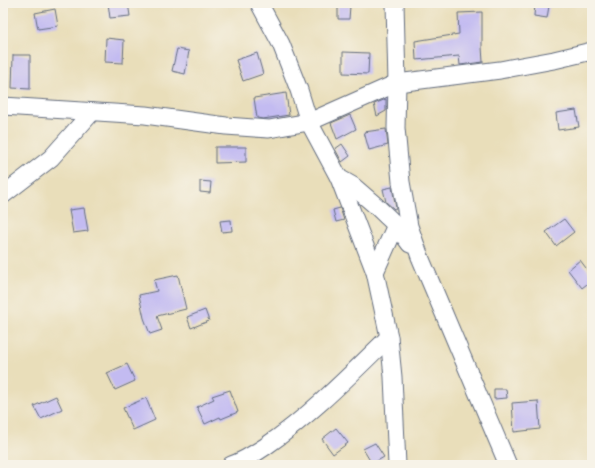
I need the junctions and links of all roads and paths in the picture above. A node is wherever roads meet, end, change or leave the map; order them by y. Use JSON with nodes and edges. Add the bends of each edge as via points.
{"nodes":[{"id":1,"x":259,"y":3,"type":"edge"},
{"id":2,"x":394,"y":3,"type":"edge"},
{"id":3,"x":592,"y":51,"type":"edge"},
{"id":4,"x":397,"y":83,"type":"junction"},
{"id":5,"x":3,"y":106,"type":"edge"},
{"id":6,"x":92,"y":112,"type":"junction"},
{"id":7,"x":309,"y":122,"type":"junction"},
{"id":8,"x":339,"y":178,"type":"junction"},
{"id":9,"x":3,"y":195,"type":"edge"},
{"id":10,"x":396,"y":225,"type":"junction"},
{"id":11,"x":420,"y":257,"type":"junction"},
{"id":12,"x":375,"y":272,"type":"junction"},
{"id":13,"x":389,"y":337,"type":"junction"},
{"id":14,"x":231,"y":465,"type":"edge"},
{"id":15,"x":397,"y":465,"type":"edge"},
{"id":16,"x":508,"y":465,"type":"edge"}],
"edges":[{"from":1,"to":7,"type":"street","via":[[281,44]]},
{"from":2,"to":4,"type":"street"},
{"from":3,"to":4,"type":"street","via":[[500,70]]},
{"from":4,"to":7,"type":"street"},
{"from":4,"to":11,"type":"street","via":[[396,128],[401,182],[409,226]]},
{"from":5,"to":6,"type":"street"},
{"from":6,"to":7,"type":"street","via":[[145,115],[269,129]]},
{"from":6,"to":9,"type":"street","via":[[51,158]]},
{"from":7,"to":8,"type":"street"},
{"from":8,"to":10,"type":"street","via":[[353,186]]},
{"from":8,"to":12,"type":"street"},
{"from":10,"to":11,"type":"street"},
{"from":10,"to":12,"type":"street"},
{"from":11,"to":16,"type":"street"},
{"from":12,"to":13,"type":"street"},
{"from":13,"to":14,"type":"street","via":[[319,404],[279,437],[243,461]]},
{"from":13,"to":15,"type":"street"}]}
